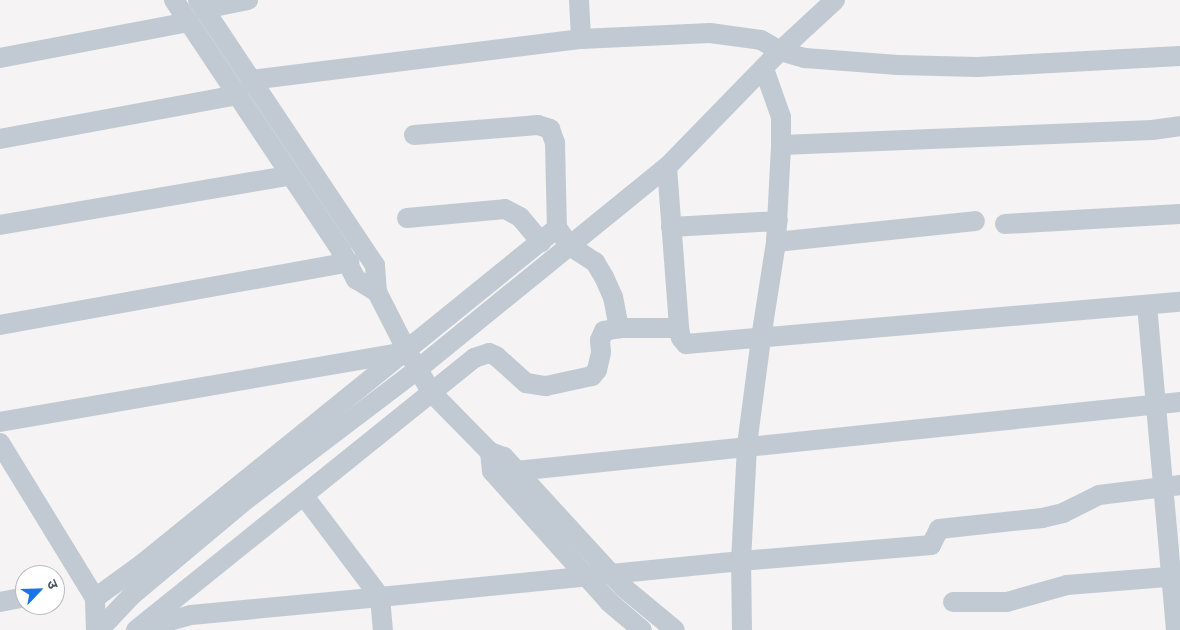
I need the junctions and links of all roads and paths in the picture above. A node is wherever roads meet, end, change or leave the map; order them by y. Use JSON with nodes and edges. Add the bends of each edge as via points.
{"nodes":[{"id":1,"x":174,"y":0,"type":"edge"},
{"id":2,"x":248,"y":0,"type":"edge"},
{"id":3,"x":579,"y":0,"type":"edge"},
{"id":4,"x":835,"y":0,"type":"edge"},
{"id":5,"x":201,"y":4,"type":"edge"},
{"id":6,"x":189,"y":22,"type":"junction"},
{"id":7,"x":581,"y":39,"type":"junction"},
{"id":8,"x":780,"y":51,"type":"junction"},
{"id":9,"x":1180,"y":56,"type":"edge"},
{"id":10,"x":0,"y":58,"type":"edge"},
{"id":11,"x":764,"y":69,"type":"junction"},
{"id":12,"x":251,"y":80,"type":"junction"},
{"id":13,"x":238,"y":95,"type":"junction"},
{"id":14,"x":1180,"y":126,"type":"edge"},
{"id":15,"x":414,"y":135,"type":"dead end"},
{"id":16,"x":0,"y":139,"type":"edge"},
{"id":17,"x":781,"y":145,"type":"junction"},
{"id":18,"x":667,"y":167,"type":"junction"},
{"id":19,"x":291,"y":175,"type":"junction"},
{"id":20,"x":1180,"y":214,"type":"edge"},
{"id":21,"x":407,"y":218,"type":"dead end"},
{"id":22,"x":778,"y":220,"type":"junction"},
{"id":23,"x":975,"y":220,"type":"dead end"},
{"id":24,"x":0,"y":224,"type":"edge"},
{"id":25,"x":1005,"y":224,"type":"dead end"},
{"id":26,"x":671,"y":227,"type":"junction"},
{"id":27,"x":557,"y":228,"type":"junction"},
{"id":28,"x":541,"y":242,"type":"junction"},
{"id":29,"x":776,"y":242,"type":"junction"},
{"id":30,"x":570,"y":246,"type":"junction"},
{"id":31,"x":349,"y":262,"type":"junction"},
{"id":32,"x":377,"y":292,"type":"junction"},
{"id":33,"x":1180,"y":302,"type":"edge"},
{"id":34,"x":1146,"y":305,"type":"junction"},
{"id":35,"x":0,"y":325,"type":"edge"},
{"id":36,"x":618,"y":328,"type":"junction"},
{"id":37,"x":679,"y":328,"type":"junction"},
{"id":38,"x":760,"y":338,"type":"junction"},
{"id":39,"x":407,"y":351,"type":"junction"},
{"id":40,"x":418,"y":369,"type":"junction"},
{"id":41,"x":432,"y":393,"type":"junction"},
{"id":42,"x":1180,"y":402,"type":"edge"},
{"id":43,"x":1156,"y":404,"type":"junction"},
{"id":44,"x":0,"y":422,"type":"edge"},
{"id":45,"x":0,"y":443,"type":"edge"},
{"id":46,"x":747,"y":446,"type":"junction"},
{"id":47,"x":490,"y":452,"type":"junction"},
{"id":48,"x":516,"y":471,"type":"junction"},
{"id":49,"x":1172,"y":486,"type":"edge"},
{"id":50,"x":304,"y":496,"type":"junction"},
{"id":51,"x":741,"y":561,"type":"junction"},
{"id":52,"x":613,"y":575,"type":"junction"},
{"id":53,"x":587,"y":577,"type":"junction"},
{"id":54,"x":1176,"y":577,"type":"edge"},
{"id":55,"x":380,"y":597,"type":"junction"},
{"id":56,"x":96,"y":598,"type":"junction"},
{"id":57,"x":15,"y":599,"type":"edge"},
{"id":58,"x":0,"y":602,"type":"edge"},
{"id":59,"x":953,"y":602,"type":"dead end"},
{"id":60,"x":98,"y":630,"type":"edge"},
{"id":61,"x":137,"y":630,"type":"edge"},
{"id":62,"x":383,"y":630,"type":"edge"},
{"id":63,"x":642,"y":630,"type":"edge"},
{"id":64,"x":675,"y":630,"type":"edge"},
{"id":65,"x":742,"y":630,"type":"edge"},
{"id":66,"x":1176,"y":630,"type":"edge"}],
"edges":[{"from":1,"to":6,"type":"street"},
{"from":2,"to":5,"type":"street"},
{"from":3,"to":7,"type":"street"},
{"from":4,"to":8,"type":"street"},
{"from":5,"to":12,"type":"street"},
{"from":6,"to":10,"type":"street"},
{"from":6,"to":13,"type":"street"},
{"from":7,"to":8,"type":"street","via":[[710,33],[760,40]]},
{"from":7,"to":12,"type":"street"},
{"from":8,"to":9,"type":"street","via":[[805,58],[977,67]]},
{"from":8,"to":11,"type":"street"},
{"from":11,"to":17,"type":"street","via":[[780,117]]},
{"from":11,"to":18,"type":"street"},
{"from":12,"to":32,"type":"street","via":[[375,265]]},
{"from":13,"to":16,"type":"street"},
{"from":13,"to":19,"type":"street"},
{"from":14,"to":17,"type":"street","via":[[1152,130]]},
{"from":15,"to":27,"type":"street","via":[[538,125],[550,129],[555,143]]},
{"from":17,"to":22,"type":"street"},
{"from":18,"to":26,"type":"street"},
{"from":18,"to":30,"type":"street"},
{"from":19,"to":24,"type":"street"},
{"from":19,"to":31,"type":"street"},
{"from":20,"to":25,"type":"street"},
{"from":21,"to":28,"type":"street","via":[[505,209],[520,217]]},
{"from":22,"to":26,"type":"street"},
{"from":22,"to":29,"type":"street"},
{"from":23,"to":29,"type":"street"},
{"from":26,"to":37,"type":"street"},
{"from":27,"to":28,"type":"street"},
{"from":27,"to":30,"type":"street"},
{"from":28,"to":39,"type":"street"},
{"from":29,"to":38,"type":"street"},
{"from":30,"to":36,"type":"street","via":[[595,262],[604,277],[613,297]]},
{"from":30,"to":40,"type":"street"},
{"from":31,"to":32,"type":"street","via":[[356,279]]},
{"from":31,"to":35,"type":"street"},
{"from":32,"to":39,"type":"street"},
{"from":33,"to":34,"type":"street"},
{"from":34,"to":38,"type":"street"},
{"from":34,"to":43,"type":"street"},
{"from":36,"to":37,"type":"street"},
{"from":36,"to":41,"type":"street","via":[[604,331],[597,370],[592,376],[535,386],[526,383],[490,353],[474,358]]},
{"from":37,"to":38,"type":"street","via":[[686,344]]},
{"from":38,"to":46,"type":"street"},
{"from":39,"to":40,"type":"street"},
{"from":39,"to":44,"type":"street"},
{"from":39,"to":56,"type":"street"},
{"from":40,"to":41,"type":"street"},
{"from":40,"to":60,"type":"street","via":[[247,499],[132,595]]},
{"from":41,"to":47,"type":"street"},
{"from":41,"to":50,"type":"street"},
{"from":42,"to":43,"type":"street"},
{"from":43,"to":46,"type":"street"},
{"from":43,"to":49,"type":"street"},
{"from":45,"to":56,"type":"street"},
{"from":46,"to":48,"type":"street"},
{"from":46,"to":51,"type":"street"},
{"from":47,"to":48,"type":"street","via":[[504,457]]},
{"from":47,"to":53,"type":"street","via":[[492,471]]},
{"from":48,"to":52,"type":"street"},
{"from":49,"to":51,"type":"street","via":[[1099,495],[1063,513],[1042,518],[940,528],[931,545]]},
{"from":49,"to":54,"type":"street"},
{"from":50,"to":55,"type":"street"},
{"from":50,"to":61,"type":"street"},
{"from":51,"to":52,"type":"street"},
{"from":51,"to":65,"type":"street"},
{"from":52,"to":53,"type":"street"},
{"from":52,"to":64,"type":"street"},
{"from":53,"to":55,"type":"street"},
{"from":53,"to":63,"type":"street","via":[[609,602]]},
{"from":54,"to":59,"type":"street","via":[[1067,585],[1007,602]]},
{"from":54,"to":66,"type":"street"},
{"from":55,"to":61,"type":"street","via":[[191,615]]},
{"from":55,"to":62,"type":"street"},
{"from":56,"to":60,"type":"street"},
{"from":57,"to":58,"type":"street"}]}
